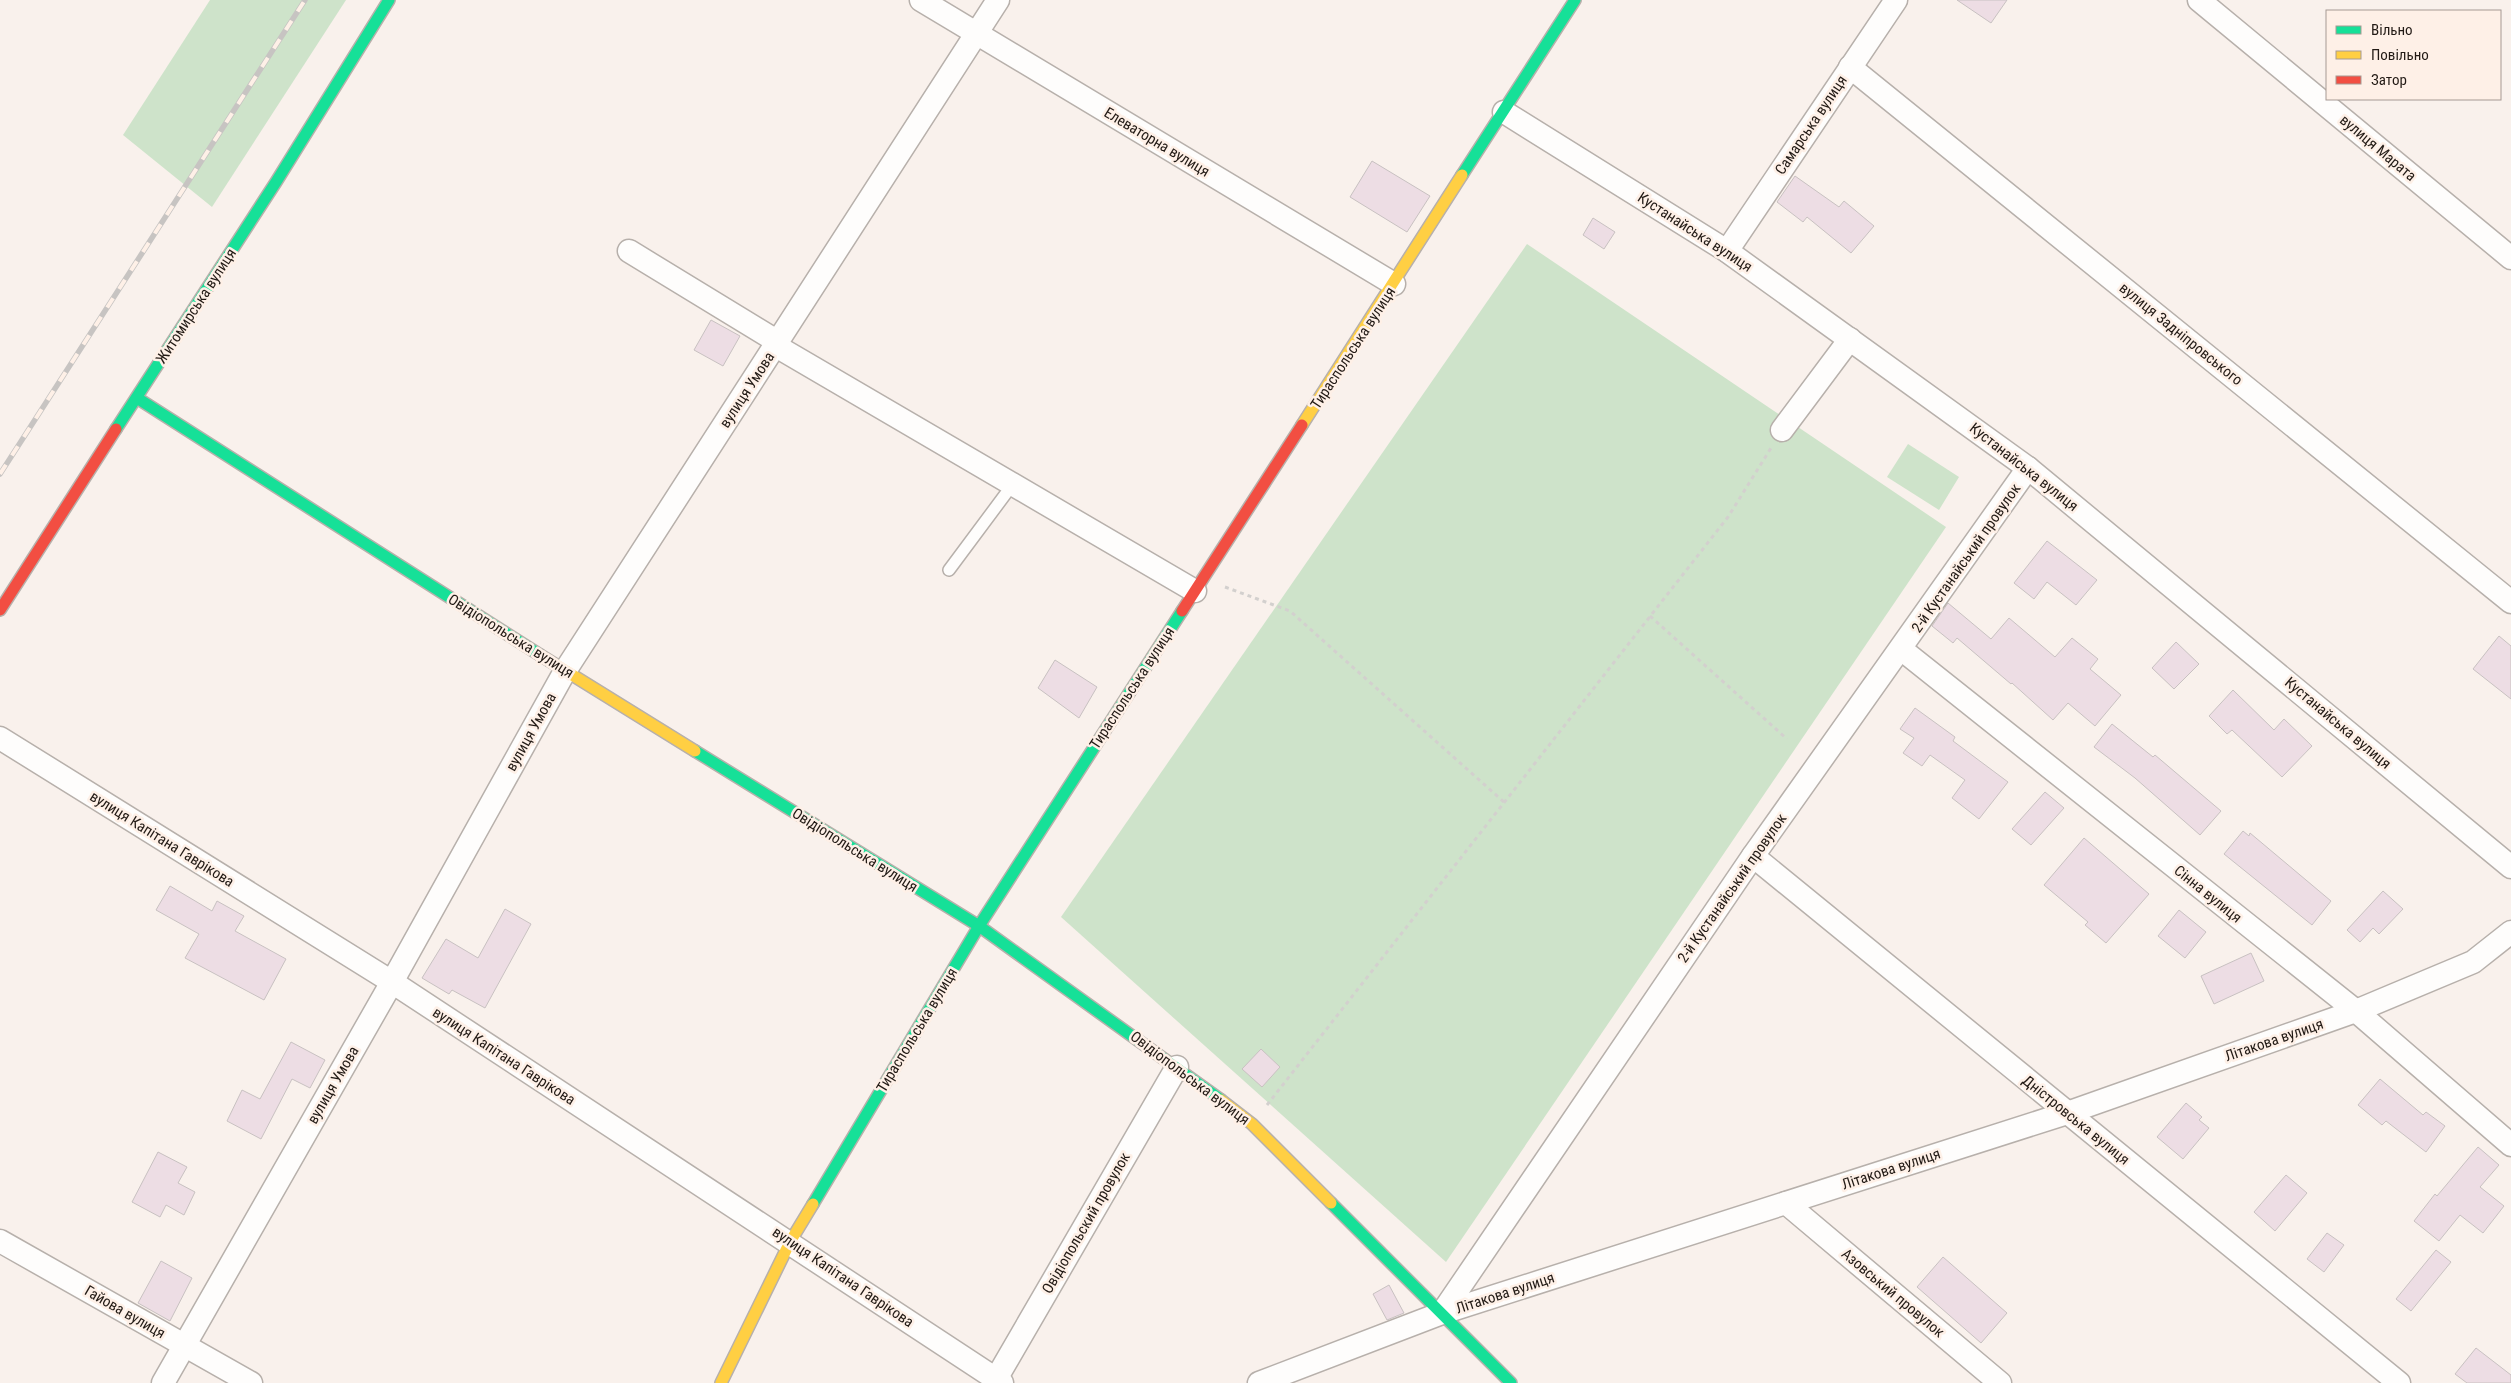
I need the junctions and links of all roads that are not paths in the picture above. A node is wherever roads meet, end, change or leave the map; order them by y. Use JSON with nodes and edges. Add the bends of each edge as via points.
{"nodes":[{"id":1,"x":389,"y":0,"type":"edge"},
{"id":2,"x":921,"y":0,"type":"edge"},
{"id":3,"x":998,"y":0,"type":"edge"},
{"id":4,"x":1896,"y":0,"type":"edge"},
{"id":5,"x":2199,"y":0,"type":"edge"},
{"id":6,"x":1568,"y":3,"type":"edge"},
{"id":7,"x":976,"y":34,"type":"junction"},
{"id":8,"x":1850,"y":67,"type":"junction"},
{"id":9,"x":1504,"y":112,"type":"junction"},
{"id":10,"x":629,"y":251,"type":"dead end"},
{"id":11,"x":1727,"y":251,"type":"junction"},
{"id":12,"x":2511,"y":258,"type":"edge"},
{"id":13,"x":1394,"y":284,"type":"junction"},
{"id":14,"x":1850,"y":339,"type":"junction"},
{"id":15,"x":777,"y":344,"type":"junction"},
{"id":16,"x":137,"y":398,"type":"junction"},
{"id":17,"x":1782,"y":430,"type":"road end"},
{"id":18,"x":2028,"y":468,"type":"junction"},
{"id":19,"x":1013,"y":484,"type":"junction"},
{"id":20,"x":950,"y":570,"type":"dead end"},
{"id":21,"x":1199,"y":584,"type":"junction"},
{"id":22,"x":2511,"y":602,"type":"edge"},
{"id":23,"x":0,"y":610,"type":"edge"},
{"id":24,"x":1902,"y":649,"type":"junction"},
{"id":25,"x":566,"y":671,"type":"junction"},
{"id":26,"x":0,"y":738,"type":"edge"},
{"id":27,"x":1753,"y":856,"type":"junction"},
{"id":28,"x":2511,"y":867,"type":"edge"},
{"id":29,"x":979,"y":926,"type":"junction"},
{"id":30,"x":2511,"y":932,"type":"edge"},
{"id":31,"x":392,"y":982,"type":"junction"},
{"id":32,"x":2356,"y":1012,"type":"junction"},
{"id":33,"x":1177,"y":1067,"type":"junction"},
{"id":34,"x":2067,"y":1113,"type":"junction"},
{"id":35,"x":2511,"y":1145,"type":"edge"},
{"id":36,"x":1786,"y":1203,"type":"junction"},
{"id":37,"x":0,"y":1241,"type":"edge"},
{"id":38,"x":790,"y":1242,"type":"junction"},
{"id":39,"x":1442,"y":1313,"type":"junction"},
{"id":40,"x":184,"y":1346,"type":"junction"},
{"id":41,"x":999,"y":1381,"type":"edge"},
{"id":42,"x":163,"y":1383,"type":"edge"},
{"id":43,"x":251,"y":1383,"type":"edge"},
{"id":44,"x":721,"y":1383,"type":"edge"},
{"id":45,"x":1259,"y":1383,"type":"edge"},
{"id":46,"x":1511,"y":1383,"type":"edge"},
{"id":47,"x":2000,"y":1383,"type":"edge"},
{"id":48,"x":2399,"y":1383,"type":"edge"}],
"edges":[{"from":1,"to":16,"type":"street","name":"Житомирська вулиця"},
{"from":2,"to":7,"type":"street","name":"Елеваторна вулиця"},
{"from":3,"to":7,"type":"street","name":"вулиця Умова"},
{"from":4,"to":8,"type":"street","name":"Самарська вулиця"},
{"from":5,"to":12,"type":"street","name":"вулиця Марата"},
{"from":6,"to":9,"type":"street","name":"Тираспольська вулиця"},
{"from":7,"to":13,"type":"street","name":"Елеваторна вулиця"},
{"from":7,"to":15,"type":"street","name":"вулиця Умова"},
{"from":8,"to":11,"type":"street","name":"Самарська вулиця"},
{"from":8,"to":22,"type":"street","name":"вулиця Задніпровського"},
{"from":9,"to":11,"type":"street","name":"Кустанайська вулиця"},
{"from":9,"to":13,"type":"street","name":"Тираспольська вулиця"},
{"from":10,"to":15,"type":"street"},
{"from":11,"to":14,"type":"street","name":"Кустанайська вулиця"},
{"from":13,"to":21,"type":"street","name":"Тираспольська вулиця"},
{"from":14,"to":17,"type":"street"},
{"from":14,"to":18,"type":"street","name":"Кустанайська вулиця"},
{"from":15,"to":19,"type":"street"},
{"from":15,"to":25,"type":"street","name":"вулиця Умова"},
{"from":16,"to":23,"type":"street","name":"Житомирська вулиця"},
{"from":16,"to":25,"type":"street","name":"Овідіопольська вулиця"},
{"from":18,"to":24,"type":"street","name":"2-й Кустанайський провулок"},
{"from":18,"to":28,"type":"street","name":"Кустанайська вулиця"},
{"from":19,"to":20,"type":"lane"},
{"from":19,"to":21,"type":"street"},
{"from":21,"to":29,"type":"street","name":"Тираспольська вулиця"},
{"from":24,"to":27,"type":"street","name":"2-й Кустанайський провулок"},
{"from":24,"to":32,"type":"street","name":"Сінна вулиця"},
{"from":25,"to":29,"type":"street","name":"Овідіопольська вулиця"},
{"from":25,"to":31,"type":"street","name":"вулиця Умова"},
{"from":26,"to":31,"type":"street","name":"вулиця Капітана Гаврікова"},
{"from":27,"to":34,"type":"street","name":"Дністровська вулиця"},
{"from":27,"to":39,"type":"street","name":"2-й Кустанайський провулок"},
{"from":29,"to":33,"type":"street","name":"Овідіопольська вулиця"},
{"from":29,"to":38,"type":"street","name":"Тираспольська вулиця"},
{"from":30,"to":32,"type":"street","name":"Літакова вулиця","via":[[2473,962]]},
{"from":31,"to":38,"type":"street","name":"вулиця Капітана Гаврікова"},
{"from":31,"to":40,"type":"street","name":"вулиця Умова"},
{"from":32,"to":34,"type":"street","name":"Літакова вулиця"},
{"from":32,"to":35,"type":"street","name":"Сінна вулиця"},
{"from":33,"to":39,"type":"street","name":"Овідіопольська вулиця","via":[[1252,1124]]},
{"from":33,"to":41,"type":"street","name":"Овідіопольский провулок"},
{"from":34,"to":36,"type":"street","name":"Літакова вулиця"},
{"from":34,"to":48,"type":"street","name":"Дністровська вулиця"},
{"from":36,"to":39,"type":"street","name":"Літакова вулиця"},
{"from":36,"to":47,"type":"street","name":"Азовський провулок"},
{"from":37,"to":40,"type":"street","name":"Гайова вулиця"},
{"from":38,"to":41,"type":"street","name":"вулиця Капітана Гаврікова"},
{"from":38,"to":44,"type":"street","name":"Тираспольська вулиця"},
{"from":39,"to":45,"type":"street","name":"Літакова вулиця"},
{"from":39,"to":46,"type":"street","name":"Овідіопольська вулиця"},
{"from":40,"to":42,"type":"street","name":"вулиця Умова"},
{"from":40,"to":43,"type":"street","name":"Гайова вулиця"}]}
